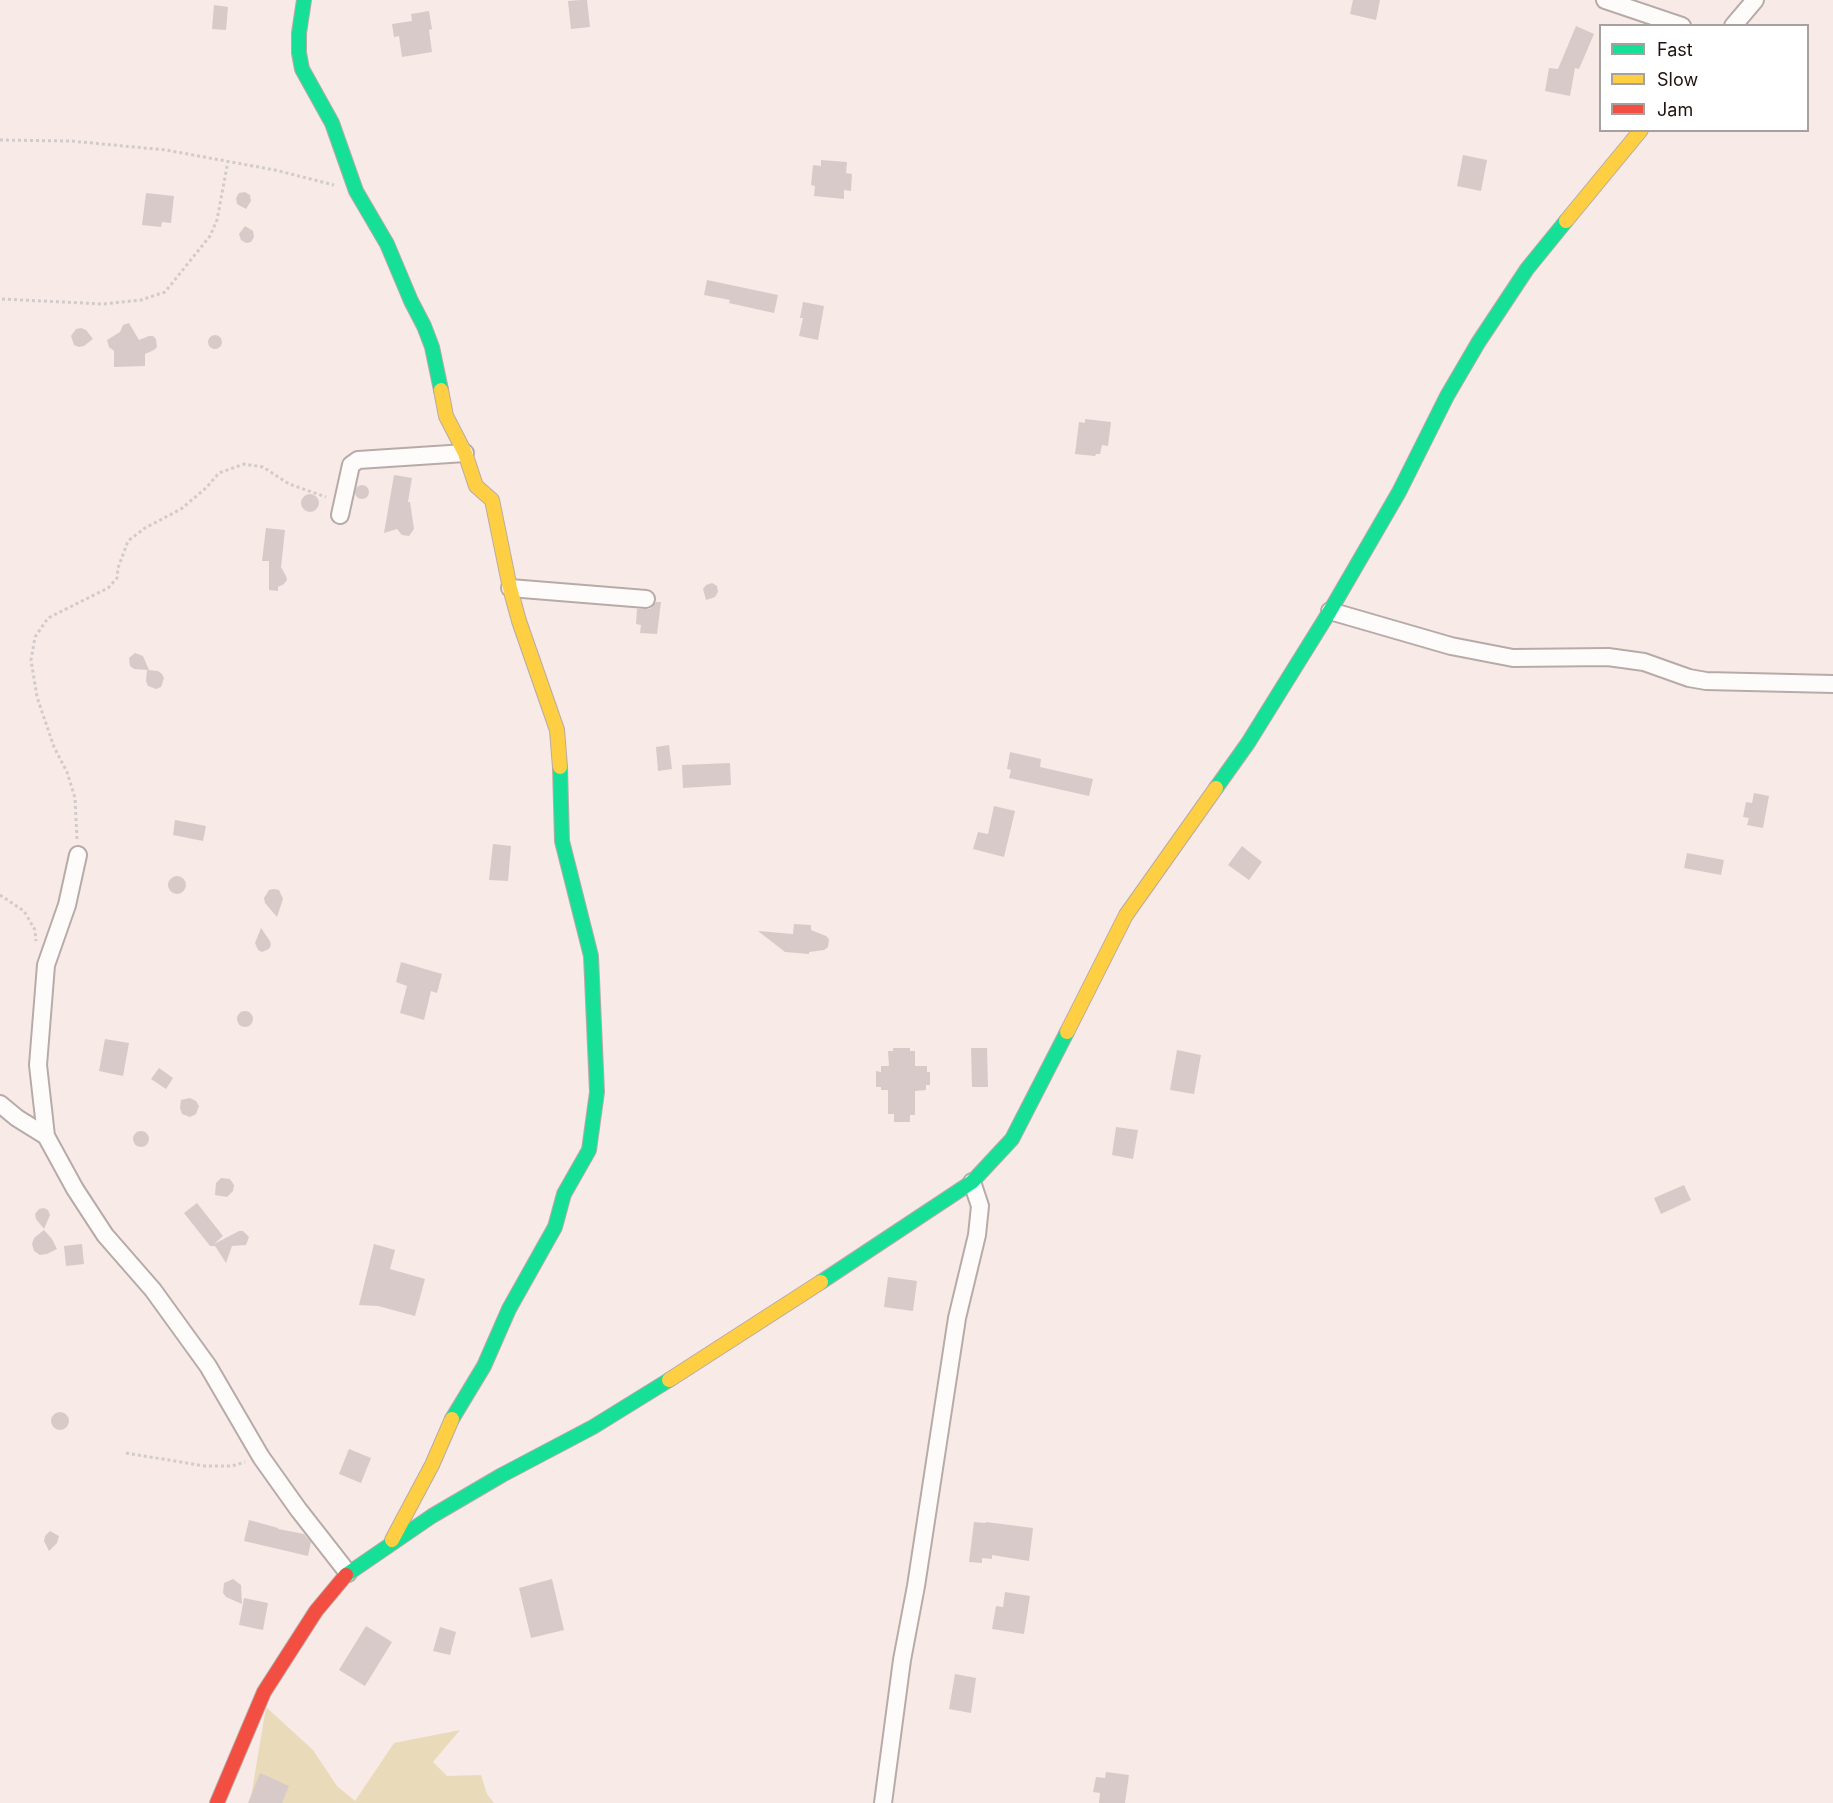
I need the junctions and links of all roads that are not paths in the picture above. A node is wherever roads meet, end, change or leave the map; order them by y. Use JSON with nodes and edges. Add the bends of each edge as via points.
{"nodes":[{"id":1,"x":304,"y":0,"type":"edge"},
{"id":2,"x":1605,"y":0,"type":"edge"},
{"id":3,"x":1755,"y":0,"type":"edge"},
{"id":4,"x":1676,"y":24,"type":"edge"},
{"id":5,"x":1735,"y":24,"type":"edge"},
{"id":6,"x":1639,"y":132,"type":"edge"},
{"id":7,"x":465,"y":453,"type":"junction"},
{"id":8,"x":341,"y":509,"type":"road end"},
{"id":9,"x":510,"y":588,"type":"junction"},
{"id":10,"x":646,"y":599,"type":"dead end"},
{"id":11,"x":1330,"y":611,"type":"junction"},
{"id":12,"x":1833,"y":684,"type":"edge"},
{"id":13,"x":78,"y":855,"type":"road end"},
{"id":14,"x":0,"y":1104,"type":"edge"},
{"id":15,"x":46,"y":1136,"type":"junction"},
{"id":16,"x":972,"y":1182,"type":"junction"},
{"id":17,"x":389,"y":1545,"type":"junction"},
{"id":18,"x":348,"y":1573,"type":"junction"},
{"id":19,"x":217,"y":1803,"type":"edge"},
{"id":20,"x":883,"y":1803,"type":"edge"}],
"edges":[{"from":1,"to":7,"type":"street","via":[[299,33],[302,69],[332,123],[356,191],[387,244],[424,326],[446,416]]},
{"from":2,"to":4,"type":"street"},
{"from":3,"to":5,"type":"street"},
{"from":6,"to":11,"type":"street","via":[[1527,269],[1478,344]]},
{"from":7,"to":8,"type":"street","via":[[358,460],[351,465]]},
{"from":7,"to":9,"type":"street","via":[[476,486],[492,500]]},
{"from":9,"to":10,"type":"street"},
{"from":9,"to":17,"type":"street","via":[[557,730],[562,841],[591,956],[597,1080],[594,1121],[589,1150],[564,1194],[555,1227],[446,1429],[432,1465]]},
{"from":11,"to":12,"type":"street","via":[[1451,646],[1513,658],[1608,657],[1644,662],[1706,681]]},
{"from":11,"to":16,"type":"street","via":[[1248,743],[1126,915],[1012,1139]]},
{"from":13,"to":15,"type":"street","via":[[67,905],[46,965],[38,1065]]},
{"from":14,"to":15,"type":"street"},
{"from":15,"to":18,"type":"street","via":[[105,1234],[153,1290],[208,1365],[261,1458]]},
{"from":16,"to":17,"type":"street","via":[[593,1427],[502,1475]]},
{"from":16,"to":20,"type":"street","via":[[980,1206],[977,1235],[957,1318]]},
{"from":17,"to":18,"type":"street"},
{"from":18,"to":19,"type":"street","via":[[316,1611],[264,1692]]}]}
